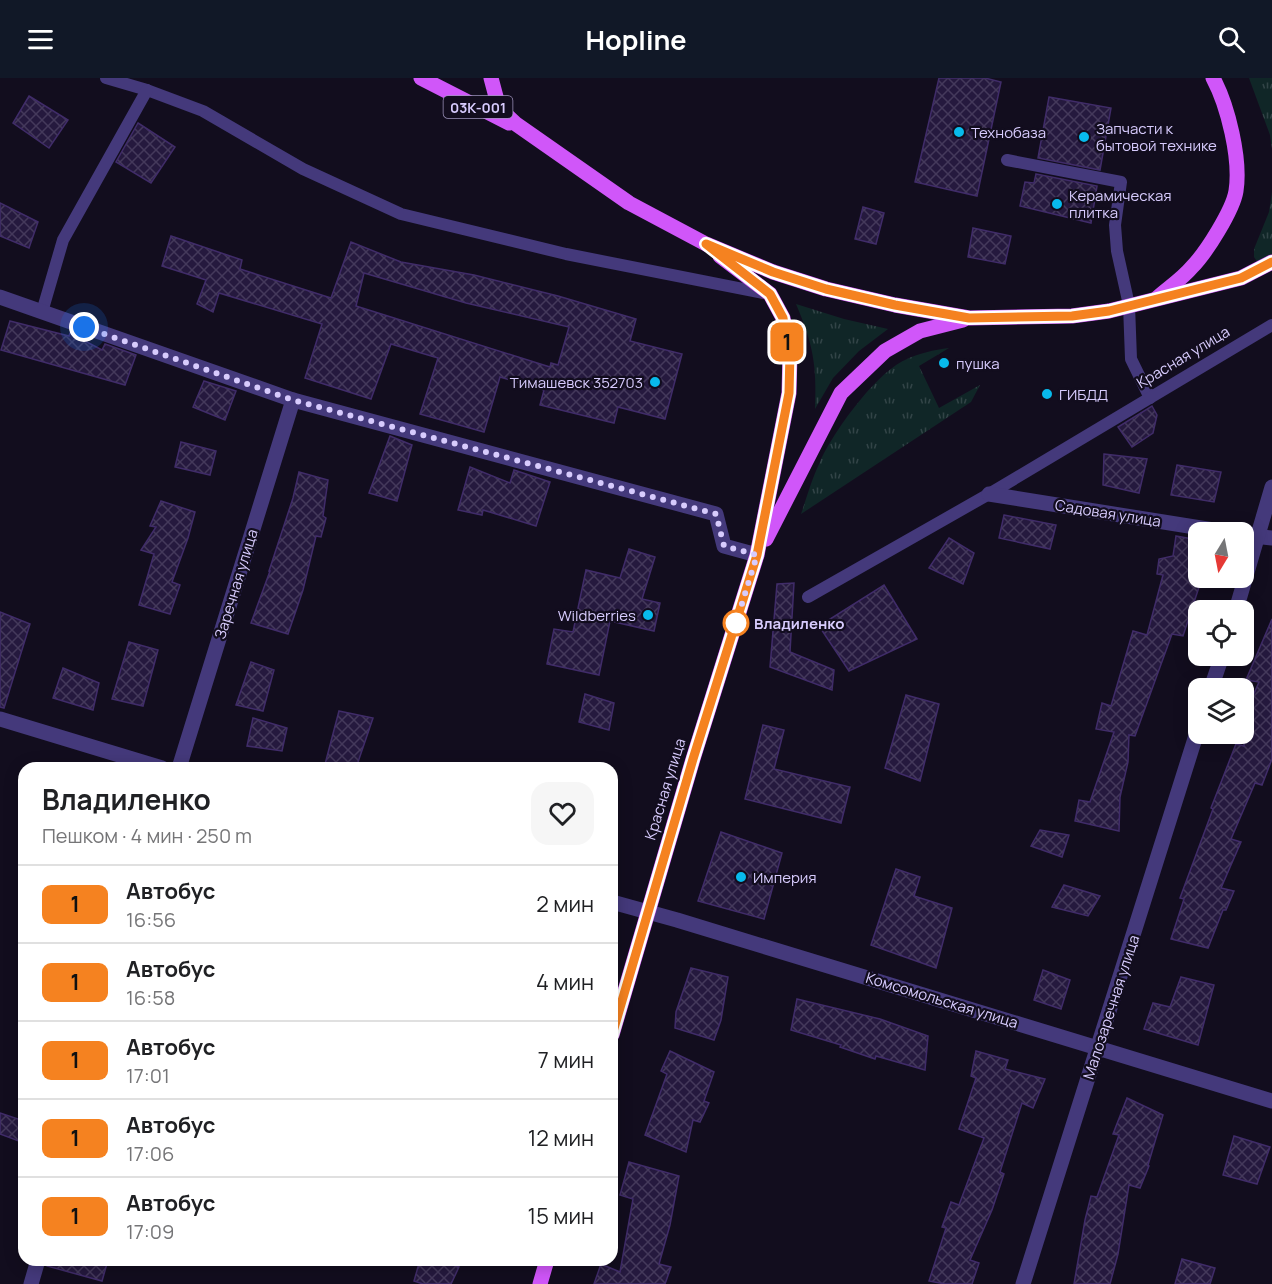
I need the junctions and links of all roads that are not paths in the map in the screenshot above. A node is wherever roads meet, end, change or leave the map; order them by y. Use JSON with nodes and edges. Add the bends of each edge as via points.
{"nodes":[{"id":1,"x":106,"y":78,"type":"edge"},
{"id":2,"x":420,"y":78,"type":"edge"},
{"id":3,"x":491,"y":78,"type":"edge"},
{"id":4,"x":1214,"y":78,"type":"edge"},
{"id":5,"x":147,"y":90,"type":"junction"},
{"id":6,"x":534,"y":137,"type":"junction"},
{"id":7,"x":1007,"y":160,"type":"dead end"},
{"id":8,"x":706,"y":244,"type":"junction"},
{"id":9,"x":1272,"y":262,"type":"edge"},
{"id":10,"x":770,"y":294,"type":"junction"},
{"id":11,"x":0,"y":297,"type":"edge"},
{"id":12,"x":1155,"y":300,"type":"junction"},
{"id":13,"x":1129,"y":305,"type":"junction"},
{"id":14,"x":42,"y":312,"type":"junction"},
{"id":15,"x":969,"y":318,"type":"junction"},
{"id":16,"x":1272,"y":325,"type":"edge"},
{"id":17,"x":1150,"y":398,"type":"junction"},
{"id":18,"x":293,"y":400,"type":"junction"},
{"id":19,"x":1272,"y":487,"type":"edge"},
{"id":20,"x":988,"y":494,"type":"junction"},
{"id":21,"x":1188,"y":526,"type":"edge"},
{"id":22,"x":1258,"y":537,"type":"edge"},
{"id":23,"x":757,"y":555,"type":"junction"},
{"id":24,"x":808,"y":597,"type":"dead end"},
{"id":25,"x":1239,"y":600,"type":"edge"},
{"id":26,"x":0,"y":719,"type":"edge"},
{"id":27,"x":1193,"y":744,"type":"edge"},
{"id":28,"x":142,"y":762,"type":"edge"},
{"id":29,"x":181,"y":762,"type":"edge"},
{"id":30,"x":618,"y":904,"type":"edge"},
{"id":31,"x":647,"y":913,"type":"junction"},
{"id":32,"x":618,"y":1014,"type":"edge"},
{"id":33,"x":1099,"y":1047,"type":"junction"},
{"id":34,"x":1272,"y":1101,"type":"edge"},
{"id":35,"x":36,"y":1266,"type":"edge"},
{"id":36,"x":545,"y":1266,"type":"edge"},
{"id":37,"x":31,"y":1284,"type":"edge"},
{"id":38,"x":540,"y":1284,"type":"edge"},
{"id":39,"x":1023,"y":1284,"type":"edge"}],
"edges":[{"from":1,"to":5,"type":"lane"},
{"from":2,"to":6,"type":"main road","number":"03К-001"},
{"from":3,"to":6,"type":"main road","via":[[499,108]]},
{"from":4,"to":12,"type":"main road","via":[[1235,152],[1236,192],[1215,238],[1192,268]]},
{"from":5,"to":10,"type":"lane","via":[[203,111],[303,169],[401,214],[566,254]]},
{"from":5,"to":14,"type":"lane","via":[[63,240]]},
{"from":6,"to":8,"type":"main road","number":"03К-001","via":[[629,203]]},
{"from":7,"to":13,"type":"lane","via":[[1122,182],[1115,225]]},
{"from":8,"to":10,"type":"main road"},
{"from":8,"to":15,"type":"main road","number":"03К-001","via":[[826,289]]},
{"from":9,"to":12,"type":"main road","number":"03К-001","via":[[1241,278]]},
{"from":10,"to":23,"type":"main road","via":[[783,318],[790,353],[789,393]]},
{"from":11,"to":14,"type":"street"},
{"from":12,"to":13,"type":"main road","number":"03К-001"},
{"from":13,"to":15,"type":"main road","number":"03К-001","via":[[1072,316]]},
{"from":13,"to":17,"type":"lane","via":[[1131,359]]},
{"from":14,"to":18,"type":"street"},
{"from":15,"to":23,"type":"main road","via":[[920,331],[885,351],[841,393]]},
{"from":16,"to":17,"type":"lane","name":"Красная улица"},
{"from":17,"to":20,"type":"lane","name":"Красная улица"},
{"from":18,"to":23,"type":"street","via":[[716,514],[724,546]]},
{"from":18,"to":29,"type":"street","name":"Заречная улица"},
{"from":19,"to":22,"type":"street"},
{"from":20,"to":21,"type":"street","name":"Садовая улица"},
{"from":20,"to":24,"type":"lane","name":"Красная улица"},
{"from":22,"to":25,"type":"street"},
{"from":23,"to":31,"type":"main road","name":"Красная улица"},
{"from":26,"to":28,"type":"street"},
{"from":27,"to":33,"type":"street","name":"Малозаречная улица"},
{"from":30,"to":31,"type":"street","name":"Комсомольская улица"},
{"from":31,"to":32,"type":"main road","name":"Красная улица"},
{"from":31,"to":33,"type":"street","name":"Комсомольская улица"},
{"from":33,"to":34,"type":"street","name":"Комсомольская улица"},
{"from":33,"to":39,"type":"street","name":"Малозаречная улица"},
{"from":35,"to":37,"type":"street"},
{"from":36,"to":38,"type":"main road"}]}
